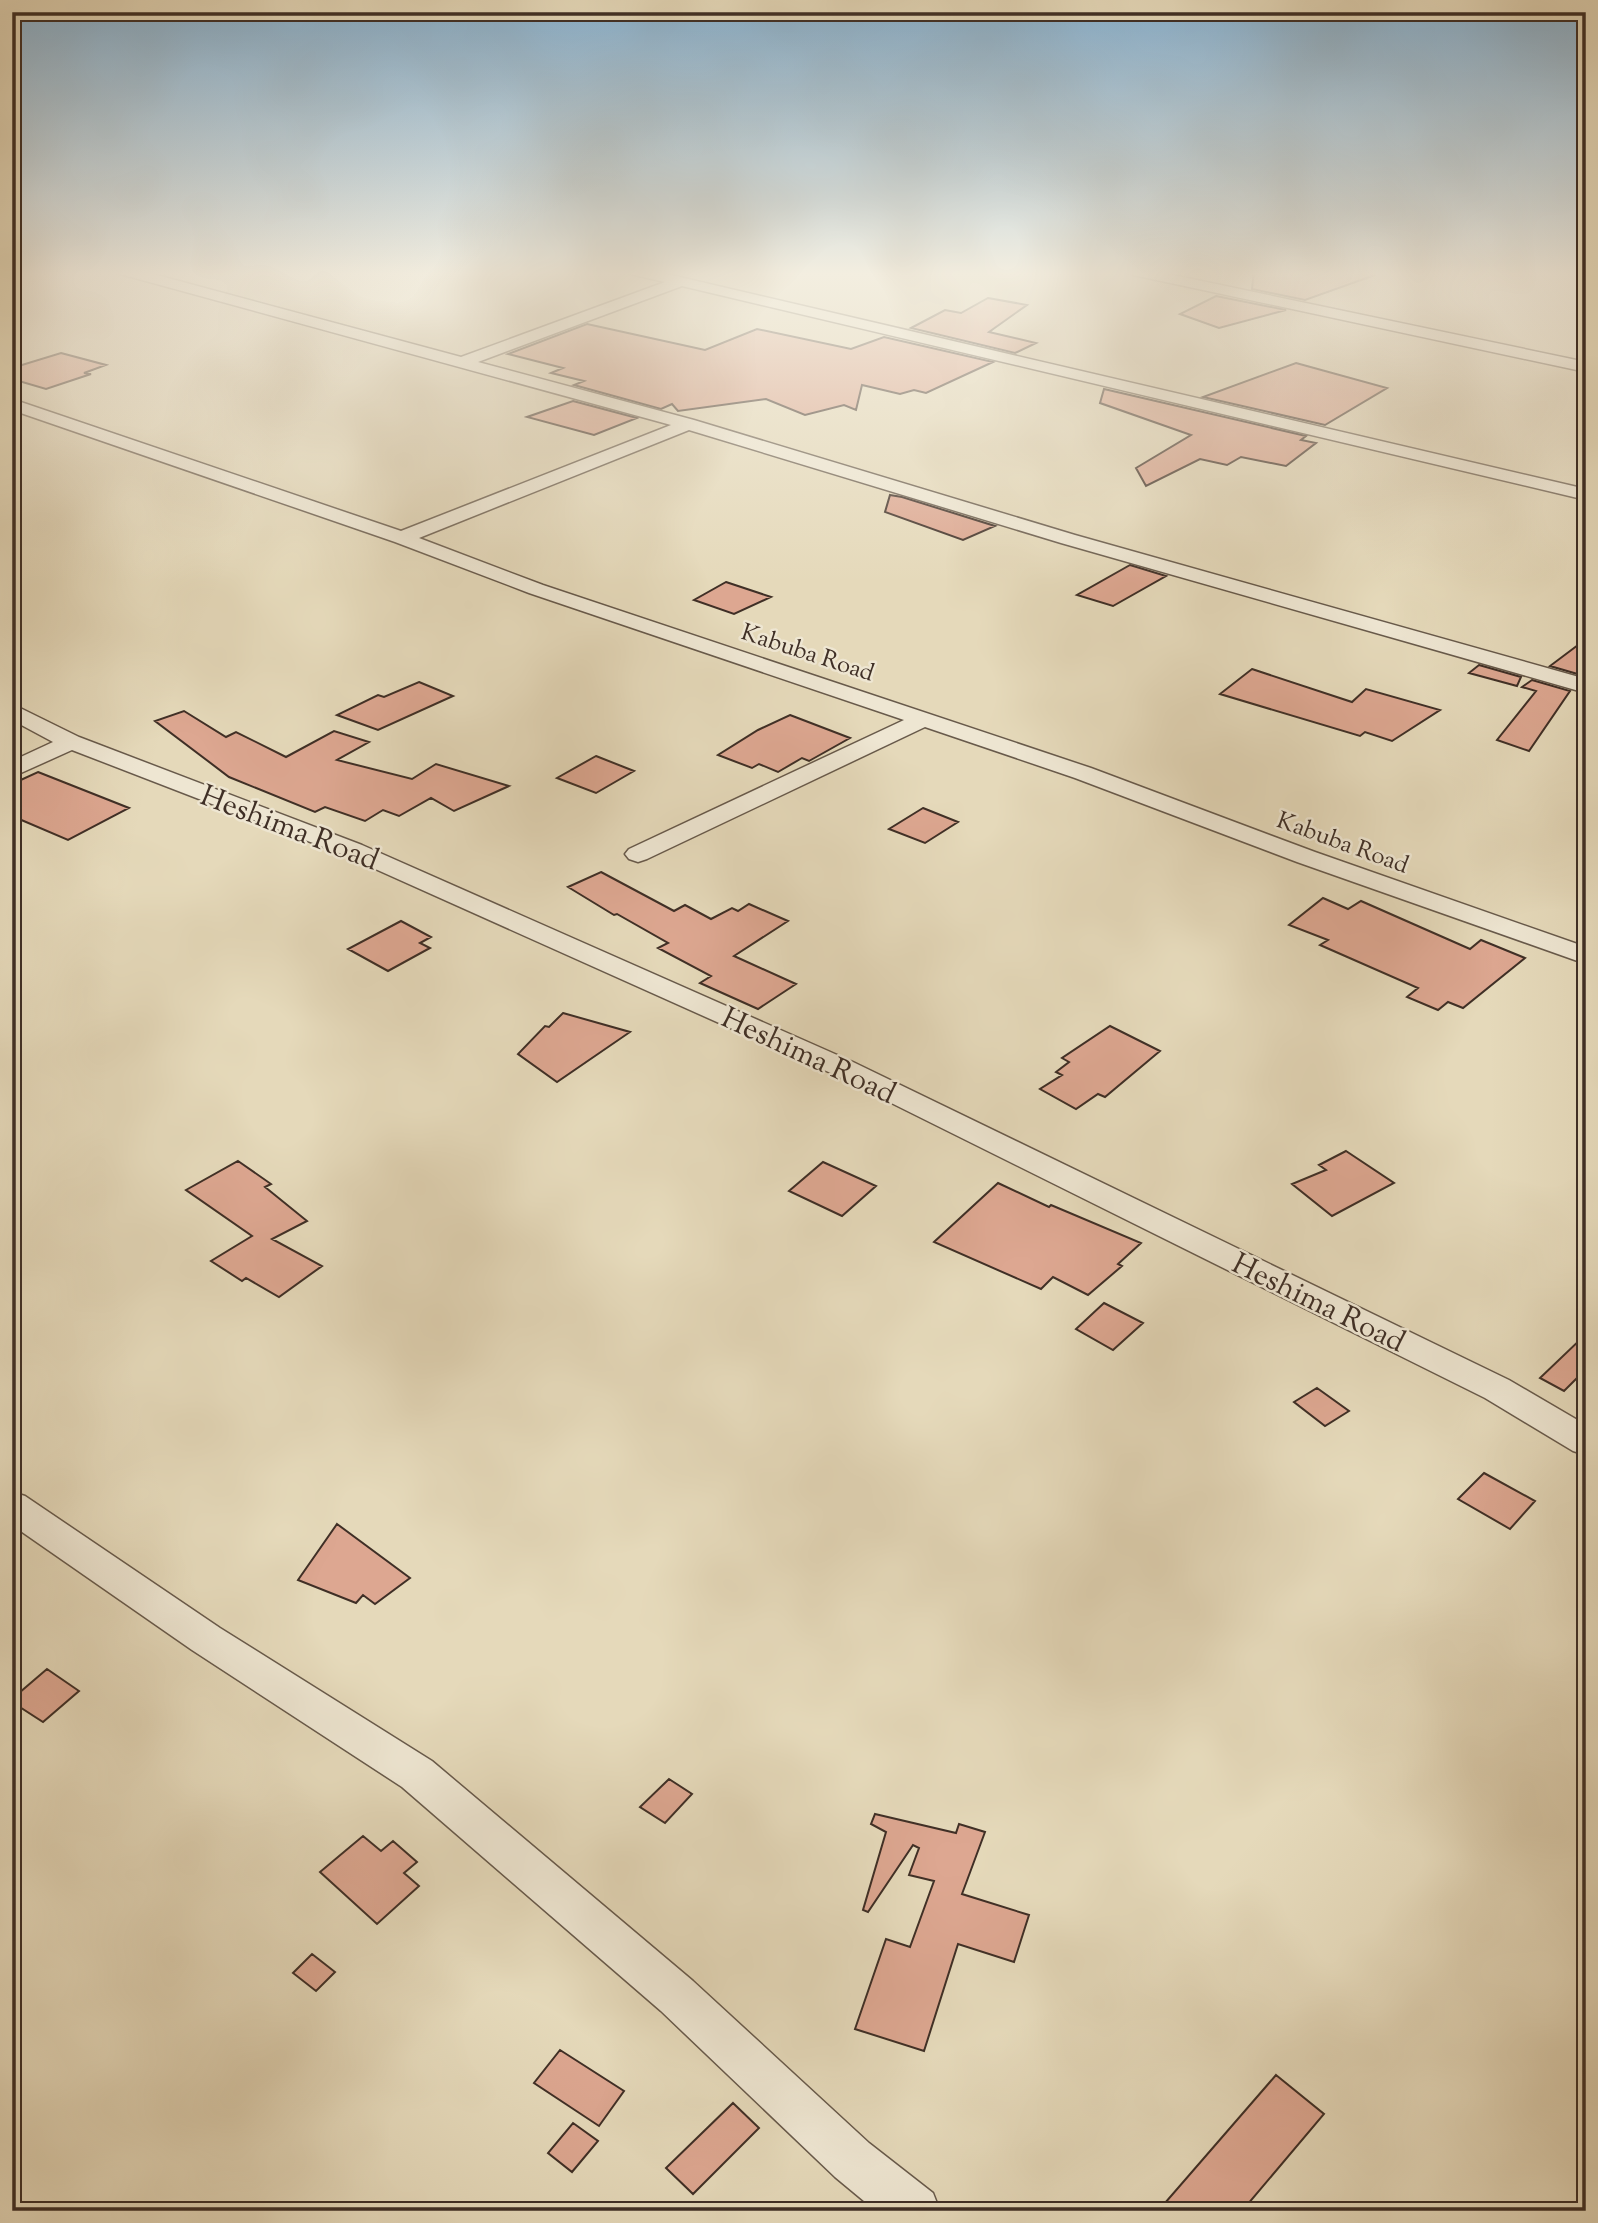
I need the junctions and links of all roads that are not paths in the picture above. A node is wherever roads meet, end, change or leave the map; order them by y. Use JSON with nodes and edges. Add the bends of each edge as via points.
{"nodes":[{"id":1,"x":505,"y":375,"type":"edge"},
{"id":2,"x":1074,"y":375,"type":"edge"},
{"id":3,"x":12,"y":404,"type":"edge"},
{"id":4,"x":688,"y":424,"type":"junction"},
{"id":5,"x":1586,"y":495,"type":"edge"},
{"id":6,"x":402,"y":538,"type":"junction"},
{"id":7,"x":1586,"y":685,"type":"edge"},
{"id":8,"x":12,"y":711,"type":"edge"},
{"id":9,"x":922,"y":720,"type":"junction"},
{"id":10,"x":71,"y":742,"type":"junction"},
{"id":11,"x":12,"y":769,"type":"edge"},
{"id":12,"x":638,"y":854,"type":"dead end"},
{"id":13,"x":1586,"y":956,"type":"edge"},
{"id":14,"x":1586,"y":1442,"type":"edge"},
{"id":15,"x":12,"y":1506,"type":"edge"},
{"id":16,"x":915,"y":2211,"type":"edge"}],
"edges":[{"from":1,"to":4,"type":"street"},
{"from":2,"to":5,"type":"street"},
{"from":3,"to":6,"type":"street","name":"Kabuba Road"},
{"from":4,"to":6,"type":"street"},
{"from":4,"to":7,"type":"street","via":[[1081,542]]},
{"from":6,"to":9,"type":"street","name":"Kabuba Road","via":[[536,589]]},
{"from":8,"to":10,"type":"street","name":"Heshima Road"},
{"from":9,"to":12,"type":"street"},
{"from":9,"to":13,"type":"street","name":"Kabuba Road","via":[[1083,773],[1306,858]]},
{"from":10,"to":11,"type":"street"},
{"from":10,"to":14,"type":"street","name":"Heshima Road","via":[[353,850],[843,1068],[1497,1389]]},
{"from":15,"to":16,"type":"street","via":[[206,1639],[417,1774],[677,1996],[852,2160]]}]}
